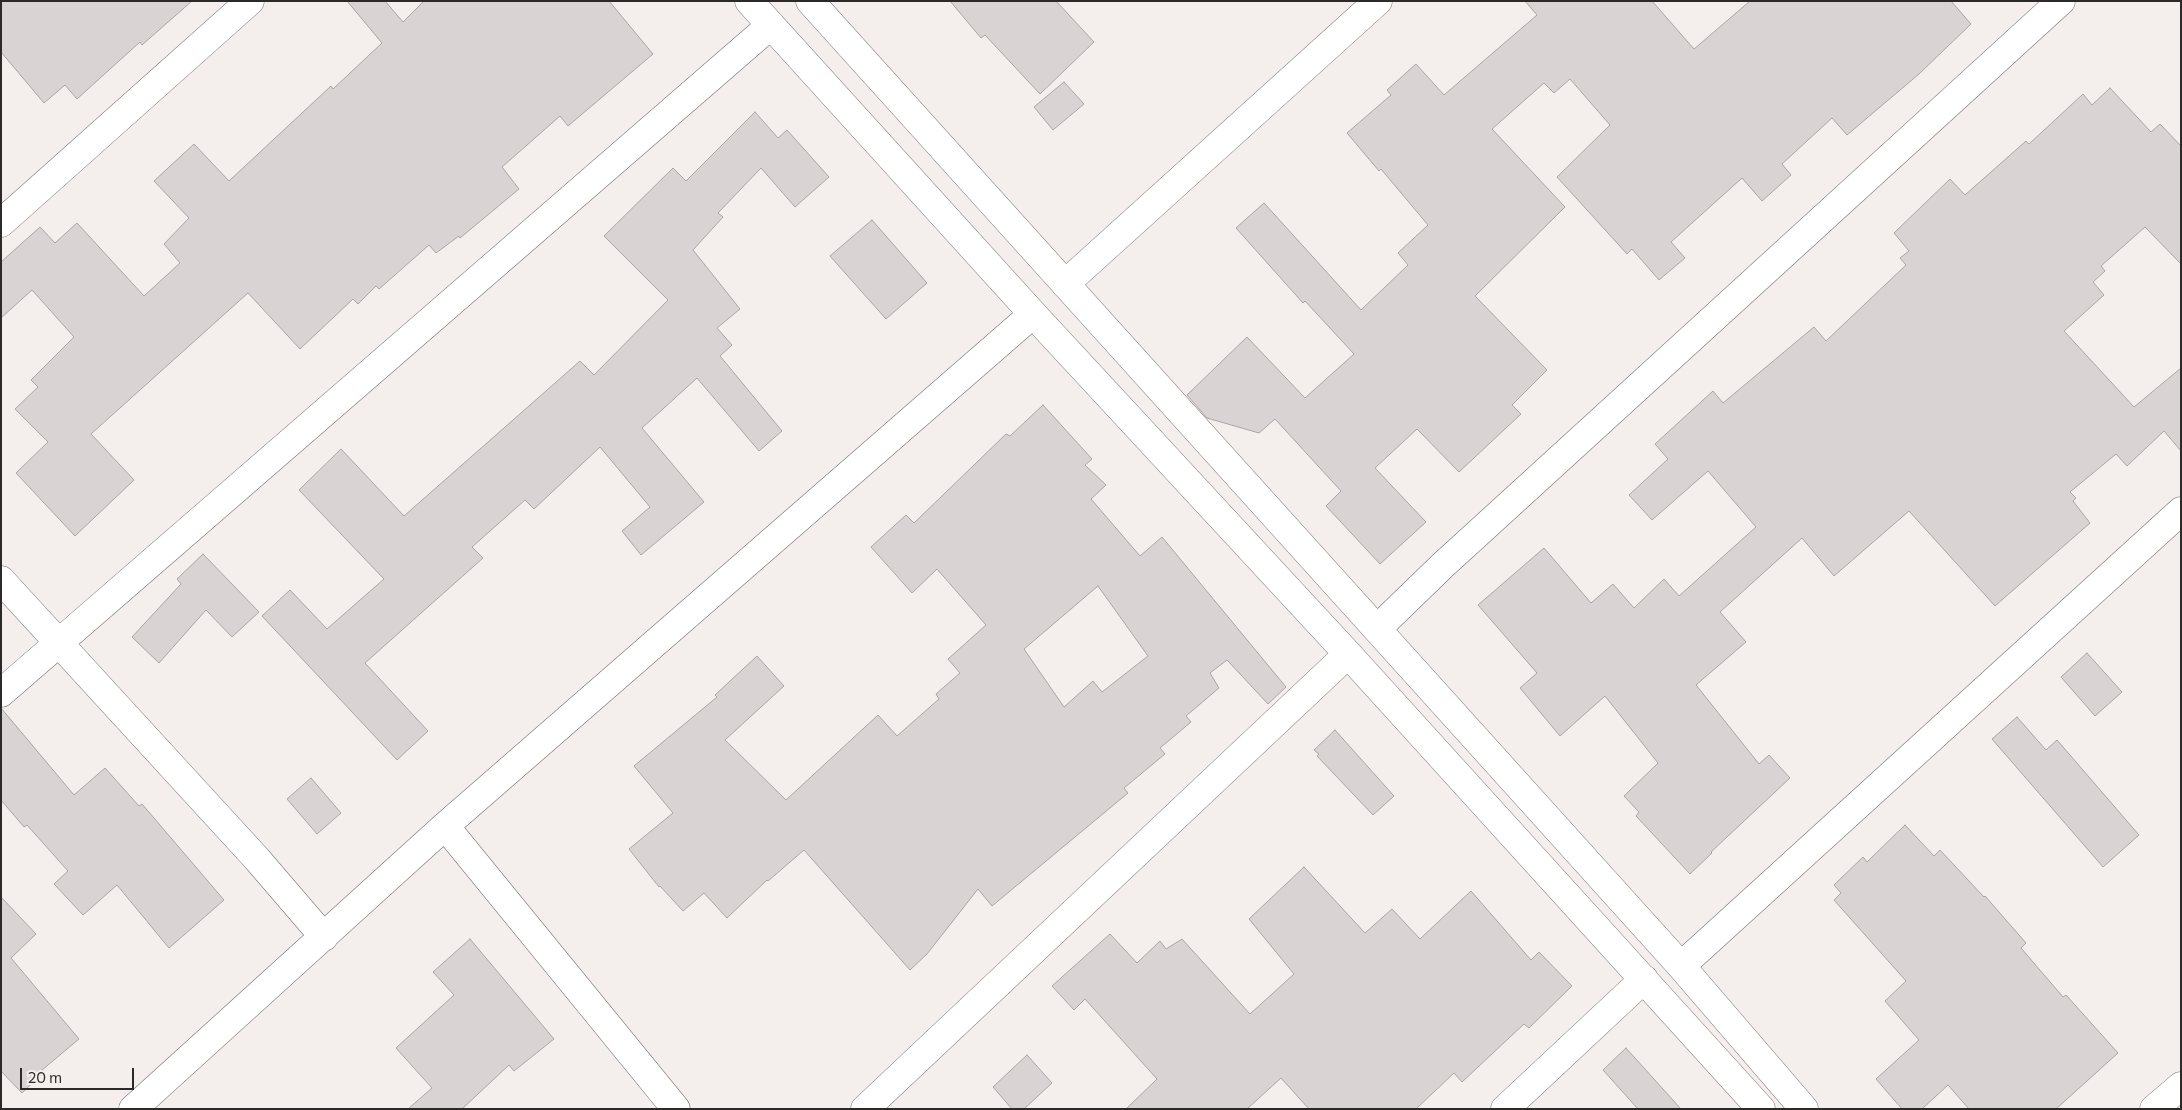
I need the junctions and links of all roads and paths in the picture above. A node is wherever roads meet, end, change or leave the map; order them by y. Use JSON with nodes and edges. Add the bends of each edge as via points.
{"nodes":[{"id":1,"x":250,"y":1,"type":"edge"},
{"id":2,"x":749,"y":1,"type":"edge"},
{"id":3,"x":810,"y":1,"type":"edge"},
{"id":4,"x":1378,"y":1,"type":"edge"},
{"id":5,"x":2061,"y":1,"type":"edge"},
{"id":6,"x":771,"y":26,"type":"junction"},
{"id":7,"x":1,"y":223,"type":"edge"},
{"id":8,"x":1065,"y":284,"type":"junction"},
{"id":9,"x":1033,"y":314,"type":"junction"},
{"id":10,"x":2181,"y":511,"type":"edge"},
{"id":11,"x":1,"y":580,"type":"edge"},
{"id":12,"x":1377,"y":629,"type":"junction"},
{"id":13,"x":60,"y":642,"type":"junction"},
{"id":14,"x":1348,"y":654,"type":"junction"},
{"id":15,"x":1,"y":693,"type":"edge"},
{"id":16,"x":445,"y":826,"type":"junction"},
{"id":17,"x":324,"y":937,"type":"junction"},
{"id":18,"x":1681,"y":966,"type":"junction"},
{"id":19,"x":1644,"y":979,"type":"junction"},
{"id":20,"x":2181,"y":1086,"type":"edge"},
{"id":21,"x":134,"y":1109,"type":"edge"},
{"id":22,"x":676,"y":1109,"type":"edge"},
{"id":23,"x":865,"y":1109,"type":"edge"},
{"id":24,"x":1505,"y":1109,"type":"edge"},
{"id":25,"x":1761,"y":1109,"type":"edge"},
{"id":26,"x":1804,"y":1109,"type":"edge"},
{"id":27,"x":2154,"y":1109,"type":"edge"}],
"edges":[{"from":1,"to":7,"type":"street"},
{"from":2,"to":6,"type":"street"},
{"from":3,"to":8,"type":"street"},
{"from":4,"to":8,"type":"street"},
{"from":5,"to":12,"type":"street"},
{"from":6,"to":9,"type":"street"},
{"from":6,"to":13,"type":"street"},
{"from":8,"to":12,"type":"street"},
{"from":9,"to":14,"type":"street"},
{"from":9,"to":16,"type":"street"},
{"from":10,"to":18,"type":"street"},
{"from":11,"to":13,"type":"street"},
{"from":12,"to":18,"type":"street"},
{"from":13,"to":15,"type":"street"},
{"from":13,"to":17,"type":"street"},
{"from":14,"to":19,"type":"street"},
{"from":14,"to":23,"type":"street"},
{"from":16,"to":17,"type":"street"},
{"from":16,"to":22,"type":"street"},
{"from":17,"to":21,"type":"street"},
{"from":18,"to":26,"type":"street"},
{"from":19,"to":24,"type":"street"},
{"from":19,"to":25,"type":"street"},
{"from":20,"to":27,"type":"street"}]}
